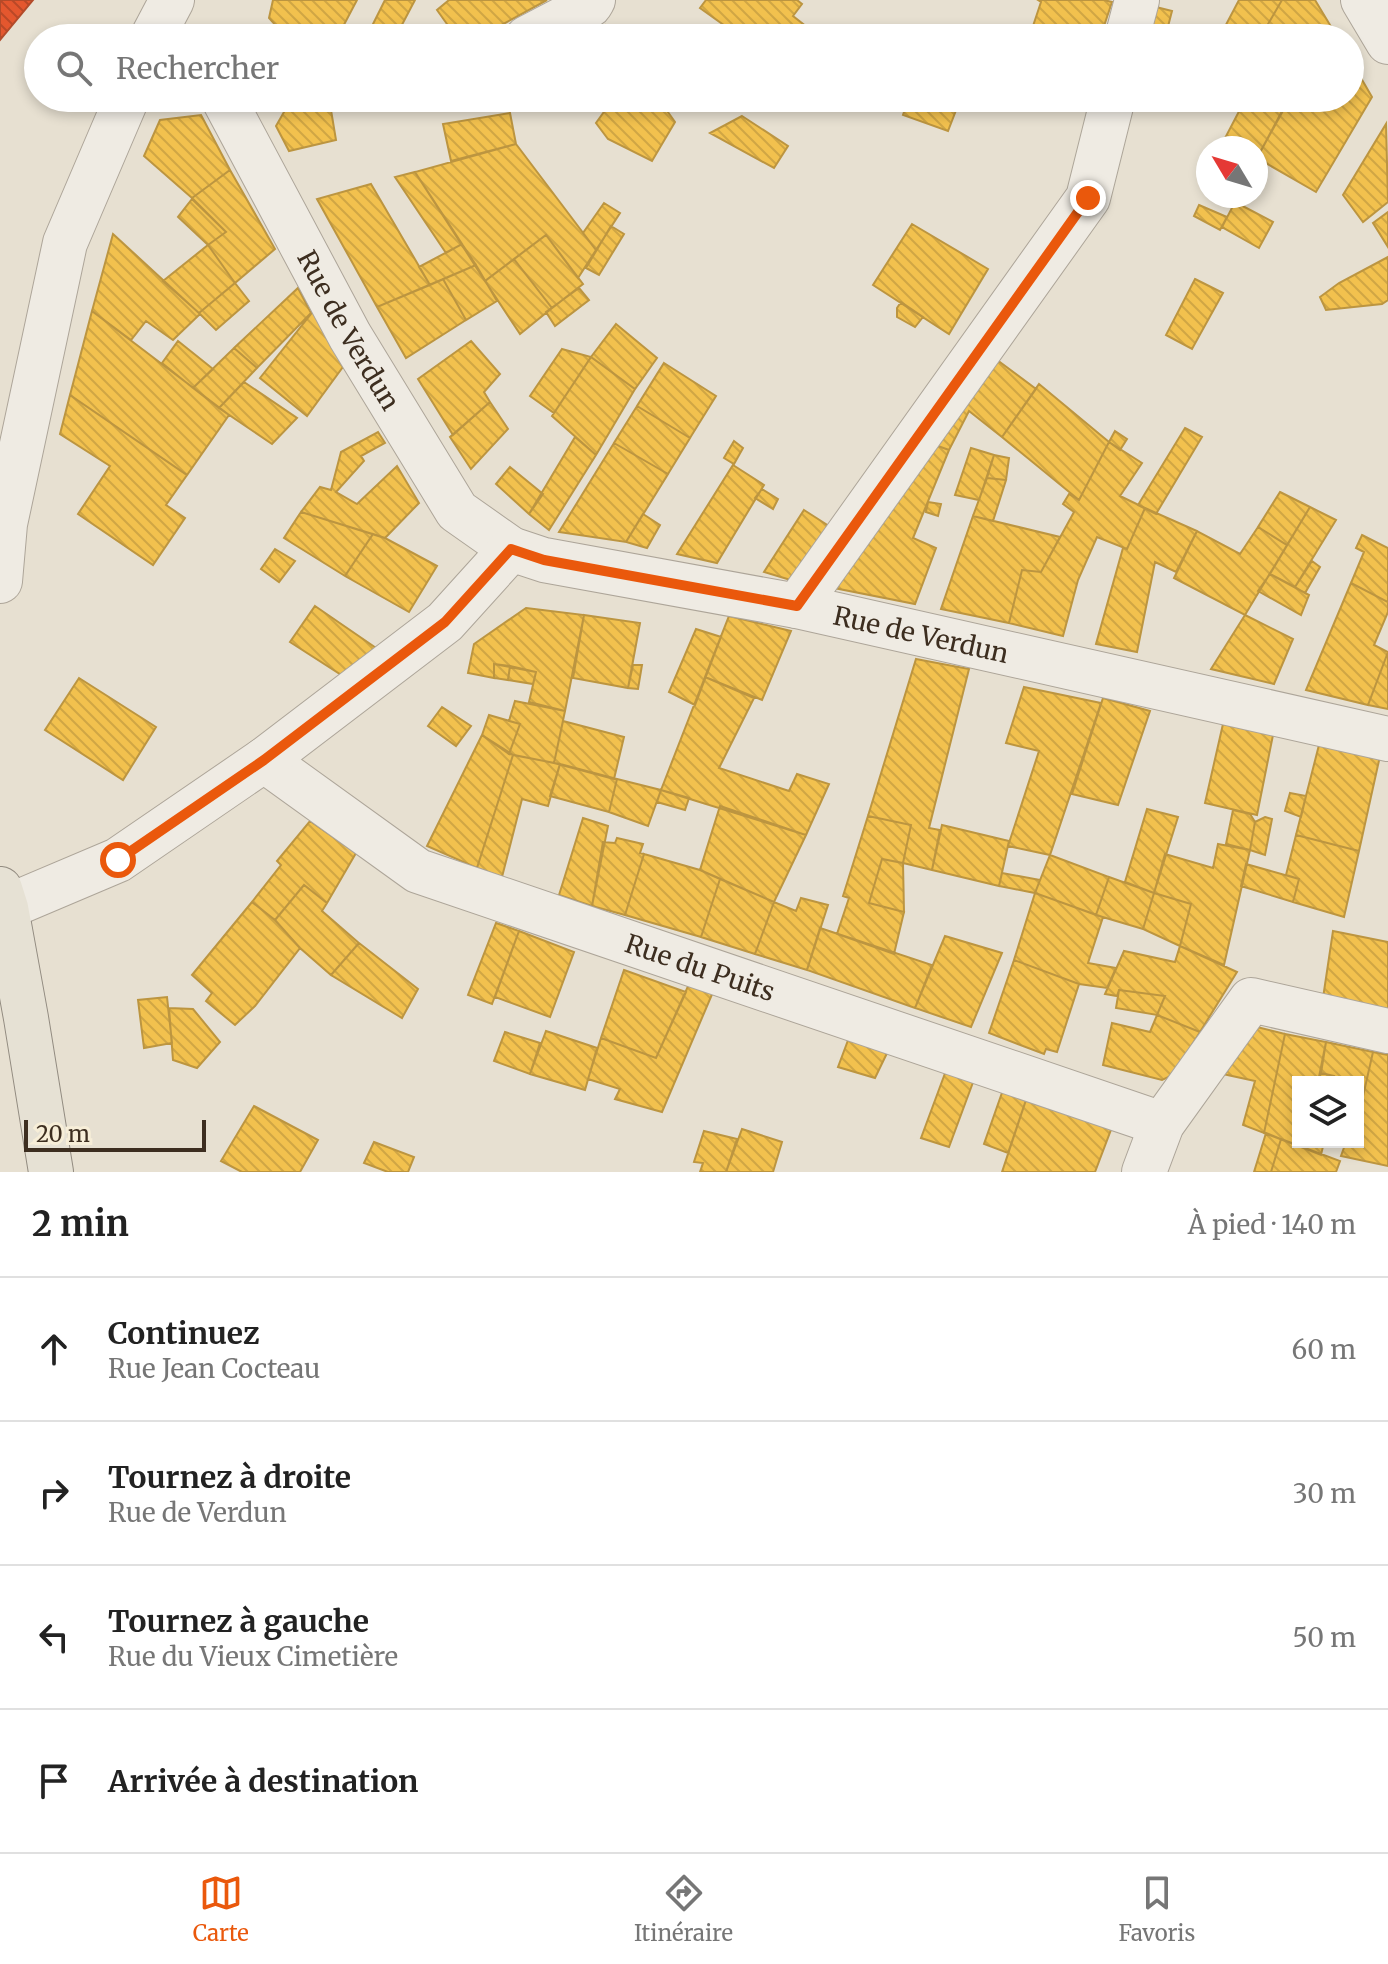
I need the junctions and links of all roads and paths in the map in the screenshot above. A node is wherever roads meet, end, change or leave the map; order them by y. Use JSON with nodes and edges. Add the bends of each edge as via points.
{"nodes":[{"id":1,"x":593,"y":0,"type":"edge"},
{"id":2,"x":1137,"y":0,"type":"edge"},
{"id":3,"x":1363,"y":0,"type":"edge"},
{"id":4,"x":554,"y":24,"type":"edge"},
{"id":5,"x":1131,"y":24,"type":"edge"},
{"id":6,"x":1388,"y":41,"type":"edge"},
{"id":7,"x":121,"y":112,"type":"edge"},
{"id":8,"x":230,"y":112,"type":"edge"},
{"id":9,"x":1110,"y":112,"type":"edge"},
{"id":10,"x":3,"y":525,"type":"edge"},
{"id":11,"x":511,"y":549,"type":"junction"},
{"id":12,"x":0,"y":581,"type":"edge"},
{"id":13,"x":797,"y":606,"type":"junction"},
{"id":14,"x":1388,"y":739,"type":"edge"},
{"id":15,"x":264,"y":760,"type":"junction"},
{"id":16,"x":2,"y":902,"type":"edge"},
{"id":17,"x":1388,"y":1031,"type":"edge"},
{"id":18,"x":1162,"y":1124,"type":"junction"},
{"id":19,"x":51,"y":1172,"type":"edge"},
{"id":20,"x":1144,"y":1172,"type":"edge"}],
"edges":[{"from":1,"to":4,"type":"street"},
{"from":2,"to":5,"type":"street"},
{"from":3,"to":6,"type":"street"},
{"from":7,"to":10,"type":"street","via":[[65,243]]},
{"from":8,"to":11,"type":"street","name":"Rue de Verdun","via":[[350,336],[457,511]]},
{"from":9,"to":13,"type":"street","via":[[1088,198]]},
{"from":10,"to":12,"type":"street"},
{"from":11,"to":13,"type":"street","name":"Rue de Verdun","via":[[544,560]]},
{"from":11,"to":15,"type":"street","via":[[445,622]]},
{"from":13,"to":14,"type":"street","name":"Rue de Verdun"},
{"from":15,"to":16,"type":"street","via":[[118,860]]},
{"from":15,"to":18,"type":"street","name":"Rue du Puits","via":[[418,871]]},
{"from":16,"to":19,"type":"main road"},
{"from":17,"to":18,"type":"street","via":[[1251,1000]]},
{"from":18,"to":20,"type":"street"}]}
